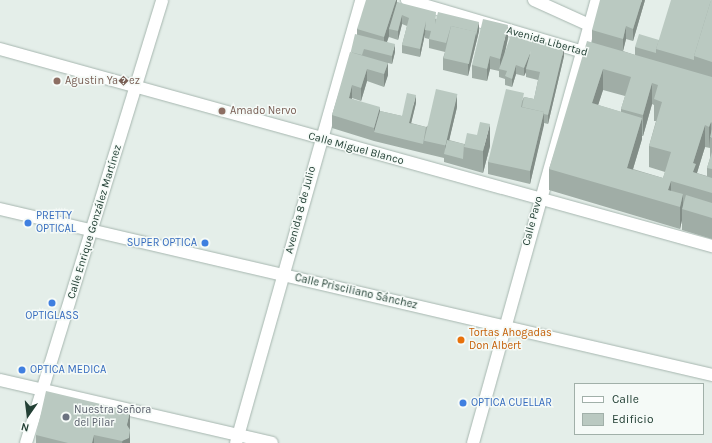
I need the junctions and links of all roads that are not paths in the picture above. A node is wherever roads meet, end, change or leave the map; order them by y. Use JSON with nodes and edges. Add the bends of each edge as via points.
{"nodes":[{"id":1,"x":162,"y":0,"type":"edge"},
{"id":2,"x":361,"y":0,"type":"edge"},
{"id":3,"x":407,"y":0,"type":"edge"},
{"id":4,"x":534,"y":0,"type":"edge"},
{"id":5,"x":596,"y":0,"type":"edge"},
{"id":6,"x":589,"y":25,"type":"junction"},
{"id":7,"x":0,"y":49,"type":"edge"},
{"id":8,"x":582,"y":52,"type":"junction"},
{"id":9,"x":605,"y":58,"type":"edge"},
{"id":10,"x":136,"y":88,"type":"junction"},
{"id":11,"x":320,"y":139,"type":"junction"},
{"id":12,"x":540,"y":198,"type":"junction"},
{"id":13,"x":0,"y":209,"type":"edge"},
{"id":14,"x":92,"y":231,"type":"junction"},
{"id":15,"x":712,"y":246,"type":"edge"},
{"id":16,"x":283,"y":275,"type":"junction"},
{"id":17,"x":504,"y":327,"type":"junction"},
{"id":18,"x":712,"y":375,"type":"edge"},
{"id":19,"x":0,"y":380,"type":"edge"},
{"id":20,"x":43,"y":389,"type":"junction"},
{"id":21,"x":237,"y":439,"type":"edge"},
{"id":22,"x":26,"y":443,"type":"edge"},
{"id":23,"x":272,"y":443,"type":"edge"},
{"id":24,"x":473,"y":443,"type":"edge"}],
"edges":[{"from":1,"to":10,"type":"street","name":"Calle Enrique González Martínez"},
{"from":2,"to":11,"type":"street","name":"Avenida 8 de Julio"},
{"from":3,"to":8,"type":"street","name":"Avenida Libertad"},
{"from":4,"to":6,"type":"street"},
{"from":5,"to":6,"type":"street","name":"Calle Pavo"},
{"from":6,"to":8,"type":"street","name":"Calle Pavo"},
{"from":7,"to":10,"type":"street","name":"Calle Miguel Blanco"},
{"from":8,"to":9,"type":"street","name":"Avenida Libertad"},
{"from":8,"to":12,"type":"street","name":"Calle Pavo"},
{"from":10,"to":11,"type":"street","name":"Calle Miguel Blanco"},
{"from":10,"to":14,"type":"street","name":"Calle Enrique González Martínez"},
{"from":11,"to":12,"type":"street","name":"Calle Miguel Blanco"},
{"from":11,"to":16,"type":"street","name":"Avenida 8 de Julio"},
{"from":12,"to":15,"type":"street","name":"Calle Miguel Blanco"},
{"from":12,"to":17,"type":"street","name":"Calle Pavo"},
{"from":13,"to":14,"type":"street","name":"Calle Prisciliano Sánchez"},
{"from":14,"to":16,"type":"street","name":"Calle Prisciliano Sánchez"},
{"from":14,"to":20,"type":"street","name":"Calle Enrique González Martínez"},
{"from":16,"to":17,"type":"street","name":"Calle Prisciliano Sánchez"},
{"from":16,"to":21,"type":"street","name":"Avenida 8 de Julio"},
{"from":17,"to":18,"type":"street","name":"Calle Prisciliano Sánchez"},
{"from":17,"to":24,"type":"street","name":"Calle Pavo"},
{"from":19,"to":20,"type":"street"},
{"from":20,"to":21,"type":"street"},
{"from":20,"to":22,"type":"street","name":"Calle Enrique González Martínez"},
{"from":21,"to":23,"type":"street"}]}
